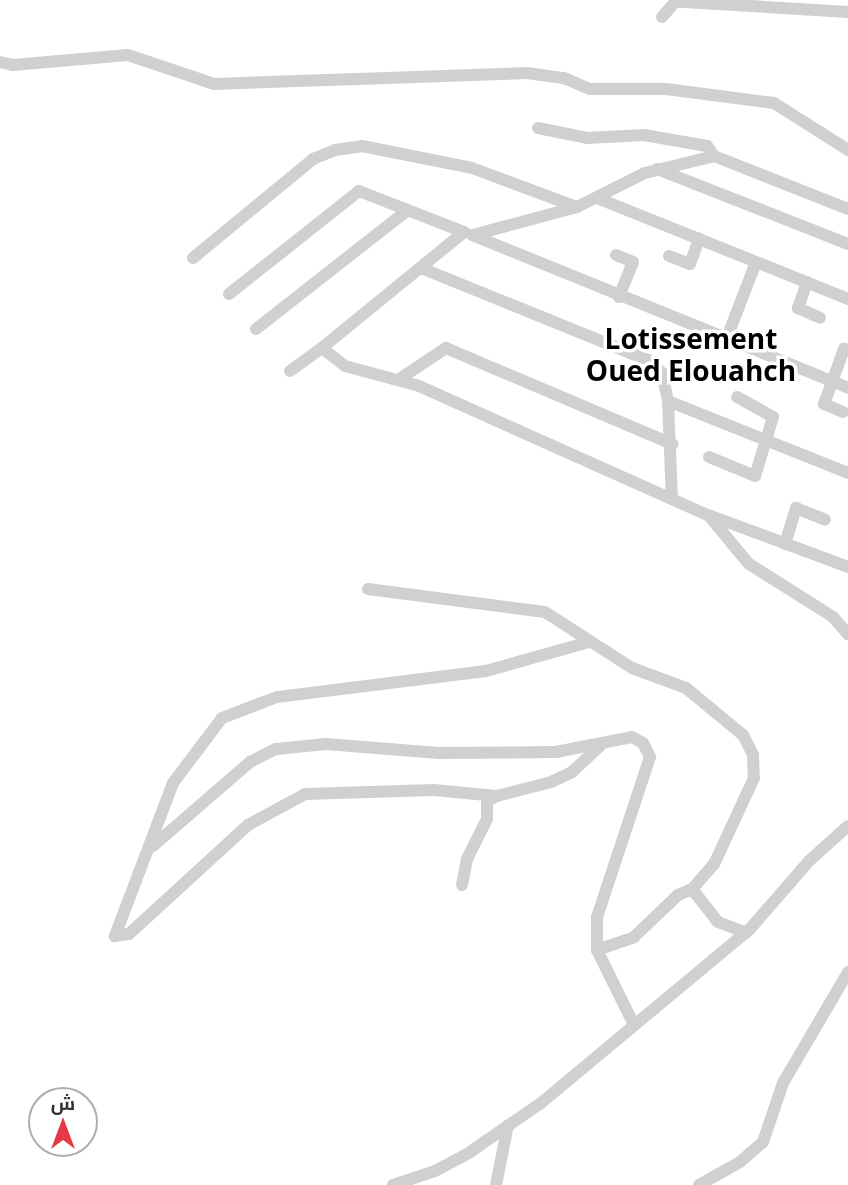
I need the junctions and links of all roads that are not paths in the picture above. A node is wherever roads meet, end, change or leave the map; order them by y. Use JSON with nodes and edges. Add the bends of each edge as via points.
{"nodes":[{"id":1,"x":848,"y":12,"type":"edge"},
{"id":2,"x":662,"y":17,"type":"dead end"},
{"id":3,"x":0,"y":62,"type":"edge"},
{"id":4,"x":538,"y":128,"type":"dead end"},
{"id":5,"x":848,"y":150,"type":"edge"},
{"id":6,"x":714,"y":156,"type":"junction"},
{"id":7,"x":657,"y":169,"type":"junction"},
{"id":8,"x":597,"y":198,"type":"junction"},
{"id":9,"x":577,"y":207,"type":"junction"},
{"id":10,"x":848,"y":209,"type":"edge"},
{"id":11,"x":408,"y":210,"type":"junction"},
{"id":12,"x":468,"y":233,"type":"junction"},
{"id":13,"x":699,"y":240,"type":"junction"},
{"id":14,"x":848,"y":244,"type":"edge"},
{"id":15,"x":616,"y":255,"type":"dead end"},
{"id":16,"x":669,"y":256,"type":"dead end"},
{"id":17,"x":193,"y":258,"type":"dead end"},
{"id":18,"x":756,"y":262,"type":"junction"},
{"id":19,"x":421,"y":268,"type":"junction"},
{"id":20,"x":807,"y":282,"type":"junction"},
{"id":21,"x":229,"y":294,"type":"dead end"},
{"id":22,"x":619,"y":297,"type":"junction"},
{"id":23,"x":848,"y":299,"type":"edge"},
{"id":24,"x":820,"y":318,"type":"dead end"},
{"id":25,"x":256,"y":329,"type":"dead end"},
{"id":26,"x":728,"y":335,"type":"junction"},
{"id":27,"x":322,"y":348,"type":"junction"},
{"id":28,"x":848,"y":350,"type":"edge"},
{"id":29,"x":290,"y":370,"type":"dead end"},
{"id":30,"x":398,"y":380,"type":"junction"},
{"id":31,"x":831,"y":381,"type":"junction"},
{"id":32,"x":848,"y":387,"type":"edge"},
{"id":33,"x":737,"y":397,"type":"dead end"},
{"id":34,"x":668,"y":401,"type":"junction"},
{"id":35,"x":843,"y":412,"type":"dead end"},
{"id":36,"x":766,"y":442,"type":"junction"},
{"id":37,"x":672,"y":444,"type":"junction"},
{"id":38,"x":709,"y":457,"type":"dead end"},
{"id":39,"x":848,"y":473,"type":"edge"},
{"id":40,"x":672,"y":499,"type":"junction"},
{"id":41,"x":709,"y":516,"type":"junction"},
{"id":42,"x":825,"y":520,"type":"dead end"},
{"id":43,"x":785,"y":544,"type":"junction"},
{"id":44,"x":848,"y":567,"type":"edge"},
{"id":45,"x":368,"y":589,"type":"dead end"},
{"id":46,"x":833,"y":617,"type":"junction"},
{"id":47,"x":848,"y":618,"type":"edge"},
{"id":48,"x":848,"y":634,"type":"edge"},
{"id":49,"x":589,"y":642,"type":"junction"},
{"id":50,"x":600,"y":746,"type":"junction"},
{"id":51,"x":497,"y":796,"type":"junction"},
{"id":52,"x":848,"y":826,"type":"edge"},
{"id":53,"x":152,"y":847,"type":"junction"},
{"id":54,"x":462,"y":884,"type":"dead end"},
{"id":55,"x":692,"y":889,"type":"junction"},
{"id":56,"x":746,"y":933,"type":"junction"},
{"id":57,"x":597,"y":950,"type":"junction"},
{"id":58,"x":848,"y":972,"type":"edge"},
{"id":59,"x":634,"y":1025,"type":"junction"},
{"id":60,"x":508,"y":1125,"type":"junction"},
{"id":61,"x":393,"y":1185,"type":"edge"},
{"id":62,"x":496,"y":1185,"type":"edge"},
{"id":63,"x":699,"y":1185,"type":"edge"}],
"edges":[{"from":1,"to":2,"type":"street","via":[[675,2]]},
{"from":3,"to":5,"type":"street","via":[[13,65],[128,55],[214,84],[527,73],[564,78],[590,89],[666,89],[774,103]]},
{"from":4,"to":6,"type":"street","via":[[587,138],[644,135],[707,146]]},
{"from":6,"to":7,"type":"street"},
{"from":6,"to":10,"type":"street"},
{"from":7,"to":8,"type":"street"},
{"from":7,"to":14,"type":"street"},
{"from":8,"to":9,"type":"street"},
{"from":8,"to":13,"type":"street"},
{"from":9,"to":12,"type":"street"},
{"from":9,"to":17,"type":"street","via":[[472,168],[362,146],[313,159]]},
{"from":11,"to":12,"type":"street"},
{"from":11,"to":21,"type":"street","via":[[359,191]]},
{"from":11,"to":25,"type":"street"},
{"from":12,"to":19,"type":"street"},
{"from":12,"to":22,"type":"street"},
{"from":13,"to":16,"type":"street","via":[[690,264]]},
{"from":13,"to":18,"type":"street"},
{"from":15,"to":22,"type":"street","via":[[633,262]]},
{"from":18,"to":20,"type":"street"},
{"from":18,"to":26,"type":"street"},
{"from":19,"to":27,"type":"street"},
{"from":19,"to":34,"type":"street","via":[[648,360],[662,373]]},
{"from":20,"to":23,"type":"street"},
{"from":20,"to":24,"type":"street","via":[[798,308]]},
{"from":22,"to":26,"type":"street"},
{"from":26,"to":31,"type":"street"},
{"from":27,"to":29,"type":"street"},
{"from":27,"to":30,"type":"street","via":[[345,366]]},
{"from":28,"to":31,"type":"street","via":[[844,349]]},
{"from":30,"to":37,"type":"street","via":[[446,348]]},
{"from":30,"to":40,"type":"street"},
{"from":31,"to":32,"type":"street"},
{"from":31,"to":35,"type":"street","via":[[824,404]]},
{"from":33,"to":36,"type":"street","via":[[773,418]]},
{"from":34,"to":36,"type":"street"},
{"from":34,"to":37,"type":"street"},
{"from":36,"to":38,"type":"street","via":[[755,476]]},
{"from":36,"to":39,"type":"street"},
{"from":37,"to":40,"type":"street"},
{"from":40,"to":41,"type":"street"},
{"from":41,"to":43,"type":"street"},
{"from":41,"to":46,"type":"street","via":[[749,564]]},
{"from":42,"to":43,"type":"street","via":[[796,508]]},
{"from":43,"to":44,"type":"street"},
{"from":45,"to":49,"type":"street","via":[[545,612]]},
{"from":46,"to":47,"type":"street"},
{"from":46,"to":48,"type":"street"},
{"from":49,"to":53,"type":"street","via":[[486,671],[277,697],[222,718],[173,783]]},
{"from":49,"to":55,"type":"street","via":[[632,668],[686,688],[743,736],[753,755],[754,778],[715,864]]},
{"from":50,"to":51,"type":"street","via":[[572,772]]},
{"from":50,"to":53,"type":"street","via":[[543,752],[439,753],[326,744],[276,749],[250,762]]},
{"from":50,"to":57,"type":"street","via":[[632,737],[643,743],[650,757],[597,916]]},
{"from":51,"to":53,"type":"street","via":[[434,790],[305,794],[248,825],[129,934],[115,936]]},
{"from":51,"to":54,"type":"street","via":[[487,802],[487,818],[467,859]]},
{"from":52,"to":56,"type":"street","via":[[809,861]]},
{"from":55,"to":56,"type":"street","via":[[718,922]]},
{"from":55,"to":57,"type":"street","via":[[678,895],[634,937]]},
{"from":56,"to":59,"type":"street"},
{"from":57,"to":59,"type":"street"},
{"from":58,"to":63,"type":"street","via":[[783,1083],[763,1142],[740,1162]]},
{"from":59,"to":60,"type":"street"},
{"from":60,"to":61,"type":"street","via":[[435,1171]]},
{"from":60,"to":62,"type":"street"}]}
